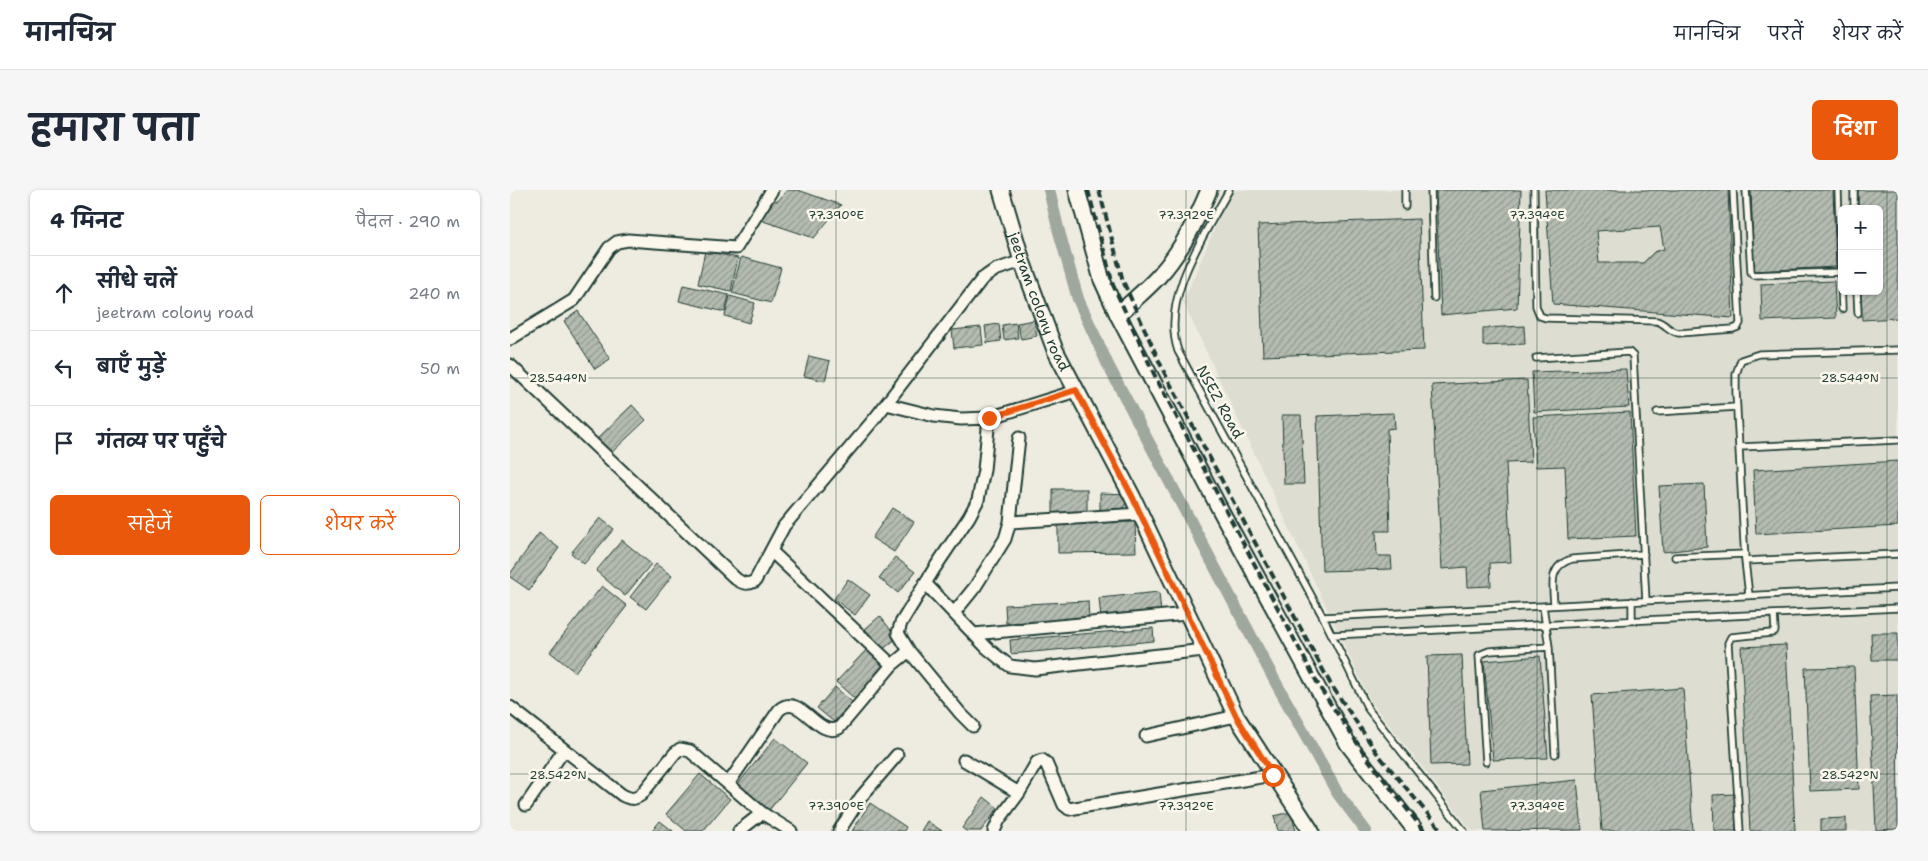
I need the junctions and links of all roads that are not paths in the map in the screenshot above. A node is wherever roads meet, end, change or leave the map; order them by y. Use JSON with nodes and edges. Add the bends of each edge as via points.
{"nodes":[{"id":1,"x":772,"y":190,"type":"edge"},
{"id":2,"x":1001,"y":190,"type":"edge"},
{"id":3,"x":1077,"y":190,"type":"edge"},
{"id":4,"x":1209,"y":190,"type":"edge"},
{"id":5,"x":1229,"y":190,"type":"edge"},
{"id":6,"x":1405,"y":190,"type":"edge"},
{"id":7,"x":1431,"y":190,"type":"edge"},
{"id":8,"x":1534,"y":190,"type":"edge"},
{"id":9,"x":1733,"y":190,"type":"edge"},
{"id":10,"x":1746,"y":190,"type":"edge"},
{"id":11,"x":1838,"y":190,"type":"edge"},
{"id":12,"x":1854,"y":190,"type":"edge"},
{"id":13,"x":1854,"y":205,"type":"edge"},
{"id":14,"x":1405,"y":206,"type":"dead end"},
{"id":15,"x":1839,"y":250,"type":"edge"},
{"id":16,"x":1022,"y":261,"type":"junction"},
{"id":17,"x":1838,"y":272,"type":"edge"},
{"id":18,"x":1841,"y":295,"type":"edge"},
{"id":19,"x":1857,"y":295,"type":"edge"},
{"id":20,"x":1434,"y":298,"type":"dead end"},
{"id":21,"x":1842,"y":309,"type":"dead end"},
{"id":22,"x":1858,"y":313,"type":"dead end"},
{"id":23,"x":1118,"y":315,"type":"junction"},
{"id":24,"x":510,"y":339,"type":"edge"},
{"id":25,"x":1898,"y":350,"type":"edge"},
{"id":26,"x":1536,"y":358,"type":"dead end"},
{"id":27,"x":510,"y":365,"type":"edge"},
{"id":28,"x":1076,"y":390,"type":"junction"},
{"id":29,"x":886,"y":404,"type":"junction"},
{"id":30,"x":1737,"y":407,"type":"junction"},
{"id":31,"x":1657,"y":412,"type":"dead end"},
{"id":32,"x":989,"y":418,"type":"junction"},
{"id":33,"x":1019,"y":438,"type":"dead end"},
{"id":34,"x":1898,"y":440,"type":"edge"},
{"id":35,"x":1740,"y":447,"type":"junction"},
{"id":36,"x":1140,"y":514,"type":"junction"},
{"id":37,"x":1010,"y":522,"type":"junction"},
{"id":38,"x":771,"y":551,"type":"junction"},
{"id":39,"x":1644,"y":554,"type":"junction"},
{"id":40,"x":1745,"y":554,"type":"junction"},
{"id":41,"x":1898,"y":554,"type":"edge"},
{"id":42,"x":1676,"y":557,"type":"dead end"},
{"id":43,"x":1745,"y":561,"type":"junction"},
{"id":44,"x":925,"y":583,"type":"junction"},
{"id":45,"x":1898,"y":588,"type":"edge"},
{"id":46,"x":1749,"y":595,"type":"junction"},
{"id":47,"x":1632,"y":601,"type":"junction"},
{"id":48,"x":1646,"y":601,"type":"junction"},
{"id":49,"x":1554,"y":605,"type":"junction"},
{"id":50,"x":1543,"y":606,"type":"junction"},
{"id":51,"x":1898,"y":608,"type":"edge"},
{"id":52,"x":954,"y":613,"type":"junction"},
{"id":53,"x":1187,"y":614,"type":"junction"},
{"id":54,"x":1774,"y":614,"type":"junction"},
{"id":55,"x":1323,"y":617,"type":"junction"},
{"id":56,"x":1632,"y":620,"type":"junction"},
{"id":57,"x":1546,"y":624,"type":"junction"},
{"id":58,"x":974,"y":634,"type":"junction"},
{"id":59,"x":1332,"y":635,"type":"junction"},
{"id":60,"x":1549,"y":647,"type":"junction"},
{"id":61,"x":1204,"y":650,"type":"junction"},
{"id":62,"x":909,"y":651,"type":"junction"},
{"id":63,"x":892,"y":664,"type":"junction"},
{"id":64,"x":510,"y":707,"type":"edge"},
{"id":65,"x":1236,"y":716,"type":"junction"},
{"id":66,"x":973,"y":726,"type":"dead end"},
{"id":67,"x":1146,"y":736,"type":"dead end"},
{"id":68,"x":564,"y":750,"type":"junction"},
{"id":69,"x":1555,"y":754,"type":"dead end"},
{"id":70,"x":897,"y":755,"type":"dead end"},
{"id":71,"x":964,"y":760,"type":"dead end"},
{"id":72,"x":1486,"y":762,"type":"dead end"},
{"id":73,"x":1273,"y":775,"type":"junction"},
{"id":74,"x":728,"y":784,"type":"junction"},
{"id":75,"x":1019,"y":793,"type":"junction"},
{"id":76,"x":526,"y":805,"type":"dead end"},
{"id":77,"x":762,"y":812,"type":"junction"},
{"id":78,"x":1411,"y":829,"type":"edge"},
{"id":79,"x":739,"y":831,"type":"edge"},
{"id":80,"x":790,"y":831,"type":"edge"},
{"id":81,"x":839,"y":831,"type":"edge"},
{"id":82,"x":994,"y":831,"type":"edge"},
{"id":83,"x":1311,"y":831,"type":"edge"},
{"id":84,"x":1464,"y":831,"type":"edge"},
{"id":85,"x":1740,"y":831,"type":"edge"}],
"edges":[{"from":1,"to":24,"type":"street","via":[[736,248],[628,240],[617,242],[609,248],[574,300]]},
{"from":2,"to":16,"type":"street","name":"jeetram colony road"},
{"from":3,"to":23,"type":"street","via":[[1102,280]]},
{"from":4,"to":23,"type":"street","via":[[1179,250],[1158,277]]},
{"from":5,"to":55,"type":"lane","name":"NSEZ Road","via":[[1180,286],[1176,344]]},
{"from":6,"to":14,"type":"lane"},
{"from":7,"to":20,"type":"lane"},
{"from":8,"to":9,"type":"lane","via":[[1536,306],[1540,316],[1657,321],[1679,333],[1733,330],[1740,323]]},
{"from":10,"to":17,"type":"lane","via":[[1753,275]]},
{"from":11,"to":15,"type":"lane"},
{"from":12,"to":13,"type":"lane"},
{"from":16,"to":28,"type":"street","name":"jeetram colony road","via":[[1055,350]]},
{"from":16,"to":29,"type":"street","via":[[995,270],[982,279]]},
{"from":18,"to":21,"type":"lane"},
{"from":19,"to":22,"type":"lane"},
{"from":23,"to":78,"type":"street","via":[[1344,736]]},
{"from":25,"to":30,"type":"lane","via":[[1759,354],[1741,360],[1736,374]]},
{"from":26,"to":39,"type":"lane","via":[[1629,352],[1633,356]]},
{"from":27,"to":38,"type":"street","via":[[736,579],[750,584],[755,581]]},
{"from":28,"to":32,"type":"street"},
{"from":28,"to":36,"type":"street","name":"jeetram colony road"},
{"from":29,"to":32,"type":"street","via":[[934,416]]},
{"from":29,"to":38,"type":"street","via":[[784,526]]},
{"from":30,"to":31,"type":"lane"},
{"from":30,"to":35,"type":"lane"},
{"from":32,"to":44,"type":"street","via":[[978,500]]},
{"from":33,"to":37,"type":"street"},
{"from":34,"to":35,"type":"lane"},
{"from":35,"to":40,"type":"lane"},
{"from":36,"to":37,"type":"street"},
{"from":36,"to":53,"type":"street","name":"jeetram colony road"},
{"from":37,"to":52,"type":"street","via":[[1005,539],[975,587]]},
{"from":38,"to":63,"type":"street"},
{"from":39,"to":48,"type":"lane"},
{"from":39,"to":49,"type":"lane","via":[[1563,562],[1556,567],[1554,574]]},
{"from":40,"to":42,"type":"lane"},
{"from":40,"to":43,"type":"lane"},
{"from":41,"to":43,"type":"lane"},
{"from":43,"to":46,"type":"lane"},
{"from":44,"to":52,"type":"street"},
{"from":44,"to":62,"type":"street","via":[[898,633]]},
{"from":45,"to":46,"type":"lane"},
{"from":46,"to":48,"type":"lane"},
{"from":47,"to":48,"type":"lane"},
{"from":47,"to":49,"type":"lane"},
{"from":47,"to":56,"type":"lane"},
{"from":49,"to":50,"type":"lane"},
{"from":50,"to":55,"type":"lane"},
{"from":50,"to":57,"type":"lane"},
{"from":51,"to":54,"type":"lane"},
{"from":52,"to":58,"type":"street"},
{"from":53,"to":58,"type":"street"},
{"from":53,"to":61,"type":"street","name":"jeetram colony road"},
{"from":54,"to":56,"type":"lane"},
{"from":54,"to":85,"type":"lane","via":[[1775,631],[1772,633],[1731,637],[1728,642]]},
{"from":55,"to":59,"type":"lane","name":"NSEZ Road"},
{"from":56,"to":57,"type":"lane"},
{"from":57,"to":59,"type":"lane"},
{"from":57,"to":60,"type":"lane"},
{"from":58,"to":61,"type":"street","via":[[1010,666],[1035,670]]},
{"from":59,"to":84,"type":"lane","name":"NSEZ Road","via":[[1368,709]]},
{"from":60,"to":69,"type":"lane"},
{"from":60,"to":72,"type":"lane","via":[[1489,651],[1479,655]]},
{"from":61,"to":65,"type":"street","name":"jeetram colony road"},
{"from":62,"to":63,"type":"street"},
{"from":62,"to":66,"type":"street"},
{"from":63,"to":74,"type":"street","via":[[839,728],[833,731],[797,707],[784,705]]},
{"from":64,"to":68,"type":"street"},
{"from":65,"to":67,"type":"street"},
{"from":65,"to":73,"type":"street","name":"jeetram colony road"},
{"from":68,"to":74,"type":"street","via":[[630,799],[641,795],[680,749],[690,751]]},
{"from":68,"to":76,"type":"street"},
{"from":70,"to":81,"type":"street","via":[[861,798]]},
{"from":71,"to":75,"type":"street"},
{"from":73,"to":75,"type":"street","via":[[1069,809],[1042,760],[1037,762]]},
{"from":73,"to":83,"type":"street","name":"jeetram colony road"},
{"from":74,"to":77,"type":"street"},
{"from":75,"to":82,"type":"street"},
{"from":77,"to":79,"type":"street"},
{"from":77,"to":80,"type":"street"}]}
